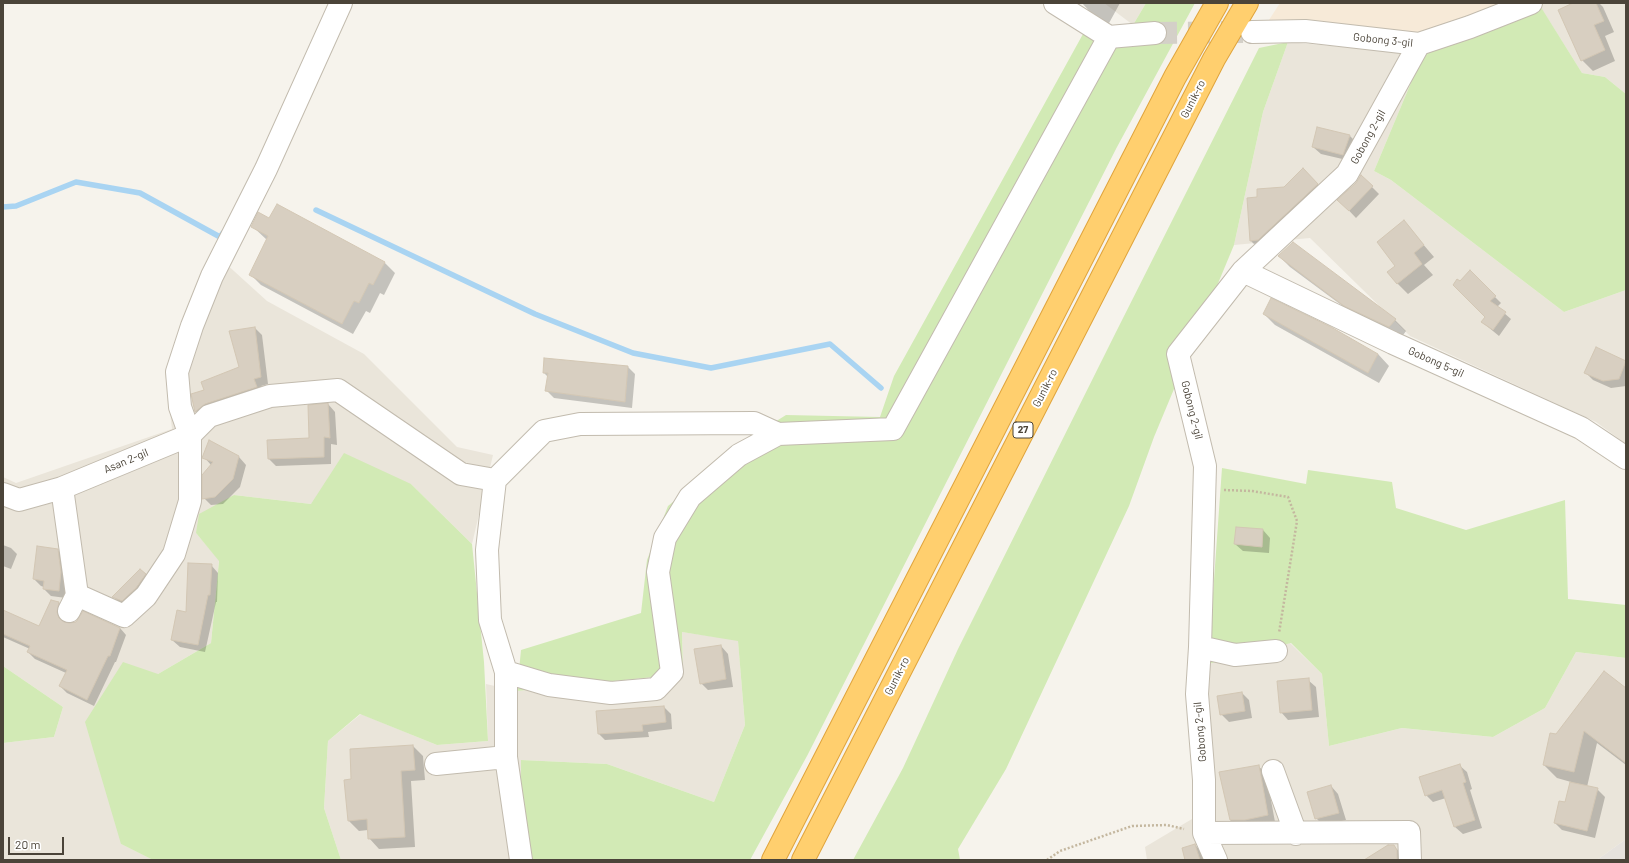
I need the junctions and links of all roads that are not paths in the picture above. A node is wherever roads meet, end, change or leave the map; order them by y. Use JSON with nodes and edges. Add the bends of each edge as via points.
{"nodes":[{"id":1,"x":341,"y":3,"type":"edge"},
{"id":2,"x":1055,"y":3,"type":"edge"},
{"id":3,"x":1217,"y":3,"type":"edge"},
{"id":4,"x":1247,"y":3,"type":"edge"},
{"id":5,"x":1531,"y":3,"type":"edge"},
{"id":6,"x":1252,"y":32,"type":"tunnel mouth"},
{"id":7,"x":1155,"y":33,"type":"tunnel mouth"},
{"id":8,"x":1109,"y":37,"type":"junction"},
{"id":9,"x":1419,"y":44,"type":"junction"},
{"id":10,"x":1243,"y":272,"type":"junction"},
{"id":11,"x":190,"y":434,"type":"junction"},
{"id":12,"x":778,"y":434,"type":"junction"},
{"id":13,"x":1626,"y":458,"type":"edge"},
{"id":14,"x":495,"y":480,"type":"junction"},
{"id":15,"x":62,"y":488,"type":"junction"},
{"id":16,"x":3,"y":494,"type":"edge"},
{"id":17,"x":1200,"y":647,"type":"junction"},
{"id":18,"x":1276,"y":651,"type":"road end"},
{"id":19,"x":506,"y":672,"type":"junction"},
{"id":20,"x":506,"y":757,"type":"junction"},
{"id":21,"x":436,"y":764,"type":"dead end"},
{"id":22,"x":1273,"y":771,"type":"dead end"},
{"id":23,"x":1204,"y":833,"type":"junction"},
{"id":24,"x":1296,"y":834,"type":"junction"},
{"id":25,"x":522,"y":860,"type":"edge"},
{"id":26,"x":773,"y":860,"type":"edge"},
{"id":27,"x":803,"y":860,"type":"edge"},
{"id":28,"x":1216,"y":860,"type":"edge"},
{"id":29,"x":1410,"y":860,"type":"edge"}],
"edges":[{"from":1,"to":11,"type":"street","via":[[266,169],[212,276],[192,326],[177,372],[180,407]]},
{"from":2,"to":8,"type":"street"},
{"from":3,"to":26,"type":"highway","number":"27","via":[[1175,77]]},
{"from":4,"to":27,"type":"highway","name":"Gunik-ro","number":"27","via":[[1214,59]]},
{"from":5,"to":9,"type":"street","name":"Gobong 3-gil"},
{"from":6,"to":9,"type":"street","name":"Gobong 3-gil","via":[[1305,31]]},
{"from":7,"to":8,"type":"street"},
{"from":8,"to":12,"type":"street","via":[[893,429]]},
{"from":9,"to":10,"type":"street","name":"Gobong 2-gil","via":[[1348,174]]},
{"from":10,"to":13,"type":"street","name":"Gobong 5-gil","via":[[1392,343],[1581,428]]},
{"from":10,"to":17,"type":"street","name":"Gobong 2-gil","via":[[1178,354],[1205,466]]},
{"from":11,"to":14,"type":"street","via":[[209,416],[270,396],[338,390],[461,474]]},
{"from":11,"to":15,"type":"street","name":"Asan 2-gil"},
{"from":11,"to":15,"type":"street","via":[[190,501],[174,554],[146,596],[124,616],[73,603]]},
{"from":12,"to":14,"type":"street","via":[[754,423],[580,424],[544,430]]},
{"from":12,"to":19,"type":"street","via":[[738,455],[690,498],[665,538],[658,572],[672,672],[656,689],[611,693],[549,685]]},
{"from":14,"to":19,"type":"street","via":[[487,550],[490,620]]},
{"from":15,"to":16,"type":"street","name":"Asan 2-gil","via":[[19,500]]},
{"from":17,"to":18,"type":"street","via":[[1235,655]]},
{"from":17,"to":23,"type":"street","name":"Gobong 2-gil","via":[[1197,694],[1204,780]]},
{"from":19,"to":20,"type":"street"},
{"from":20,"to":21,"type":"street"},
{"from":20,"to":25,"type":"street"},
{"from":22,"to":24,"type":"street"},
{"from":23,"to":24,"type":"street"},
{"from":23,"to":28,"type":"street","name":"Gobong 2-gil"},
{"from":24,"to":29,"type":"street","via":[[1409,832]]}]}
